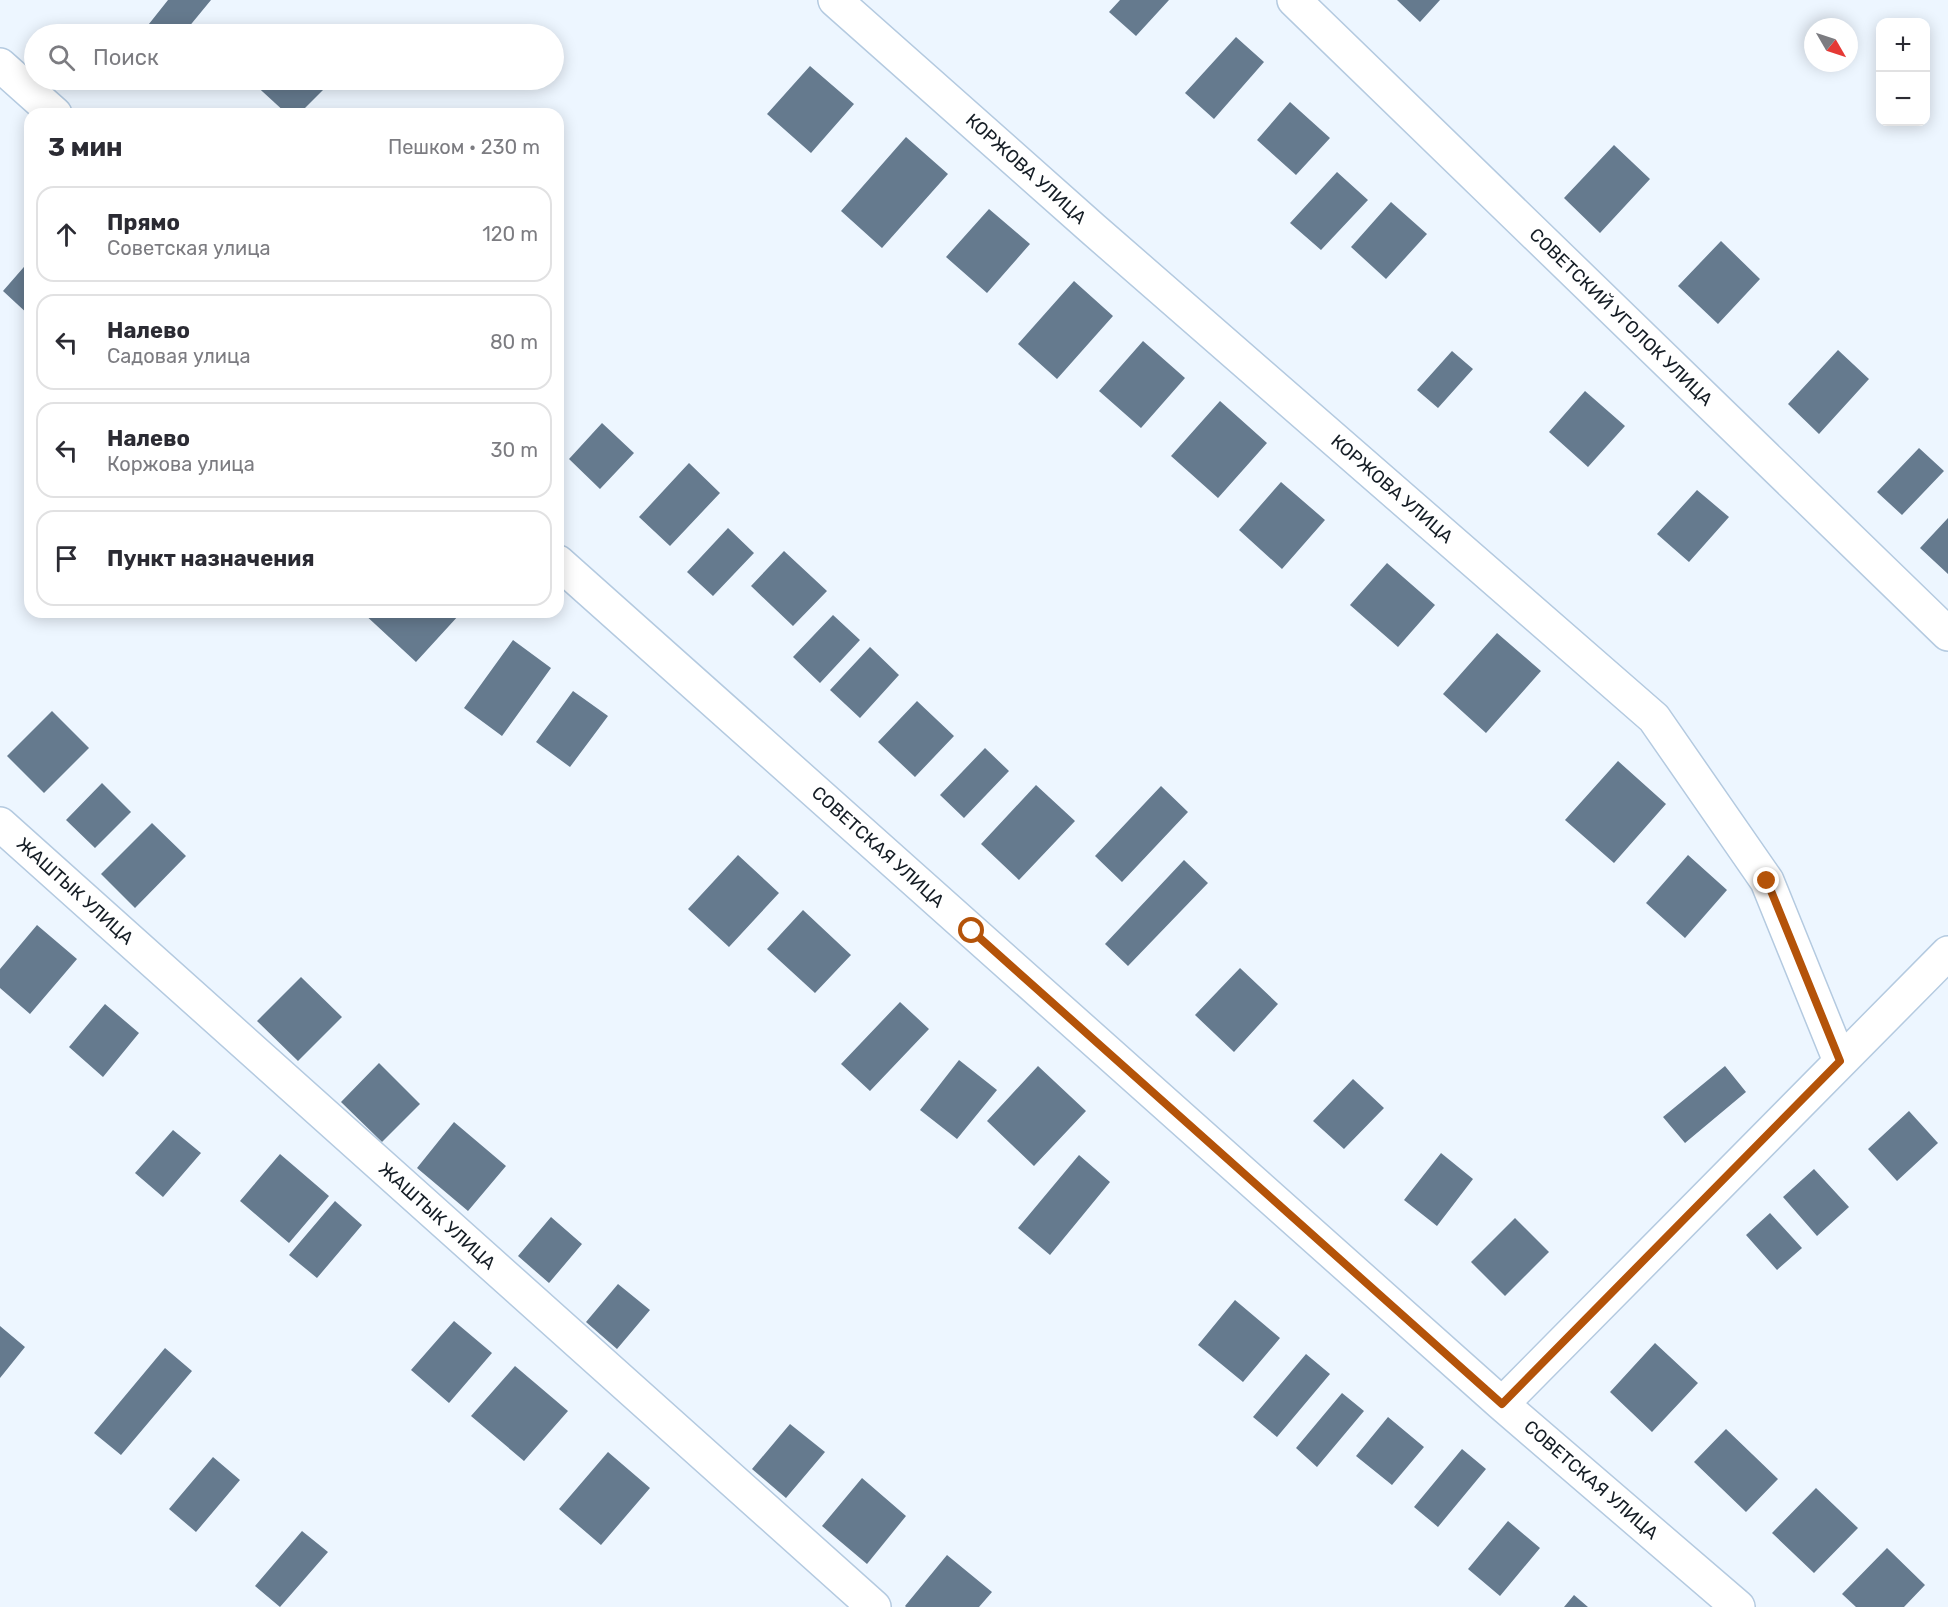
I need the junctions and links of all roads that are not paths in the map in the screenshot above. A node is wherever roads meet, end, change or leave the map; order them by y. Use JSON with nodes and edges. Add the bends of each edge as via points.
{"nodes":[{"id":1,"x":835,"y":0,"type":"edge"},
{"id":2,"x":1294,"y":0,"type":"edge"},
{"id":3,"x":0,"y":65,"type":"edge"},
{"id":4,"x":24,"y":86,"type":"edge"},
{"id":5,"x":28,"y":90,"type":"edge"},
{"id":6,"x":48,"y":108,"type":"edge"},
{"id":7,"x":564,"y":567,"type":"edge"},
{"id":8,"x":1948,"y":634,"type":"edge"},
{"id":9,"x":0,"y":824,"type":"edge"},
{"id":10,"x":1948,"y":953,"type":"edge"},
{"id":11,"x":1840,"y":1061,"type":"junction"},
{"id":12,"x":1502,"y":1404,"type":"junction"},
{"id":13,"x":874,"y":1607,"type":"edge"},
{"id":14,"x":1737,"y":1607,"type":"edge"}],
"edges":[{"from":1,"to":11,"type":"street","name":"КОРЖОВА УЛИЦА","via":[[1654,718],[1767,881]]},
{"from":2,"to":8,"type":"street","name":"СОВЕТСКИЙ УГОЛОК УЛИЦА"},
{"from":3,"to":4,"type":"street"},
{"from":5,"to":6,"type":"street"},
{"from":7,"to":12,"type":"street","name":"СОВЕТСКАЯ УЛИЦА"},
{"from":9,"to":13,"type":"street","name":"ЖАШТЫК УЛИЦА"},
{"from":10,"to":11,"type":"street"},
{"from":11,"to":12,"type":"street"},
{"from":12,"to":14,"type":"street","name":"СОВЕТСКАЯ УЛИЦА"}]}
